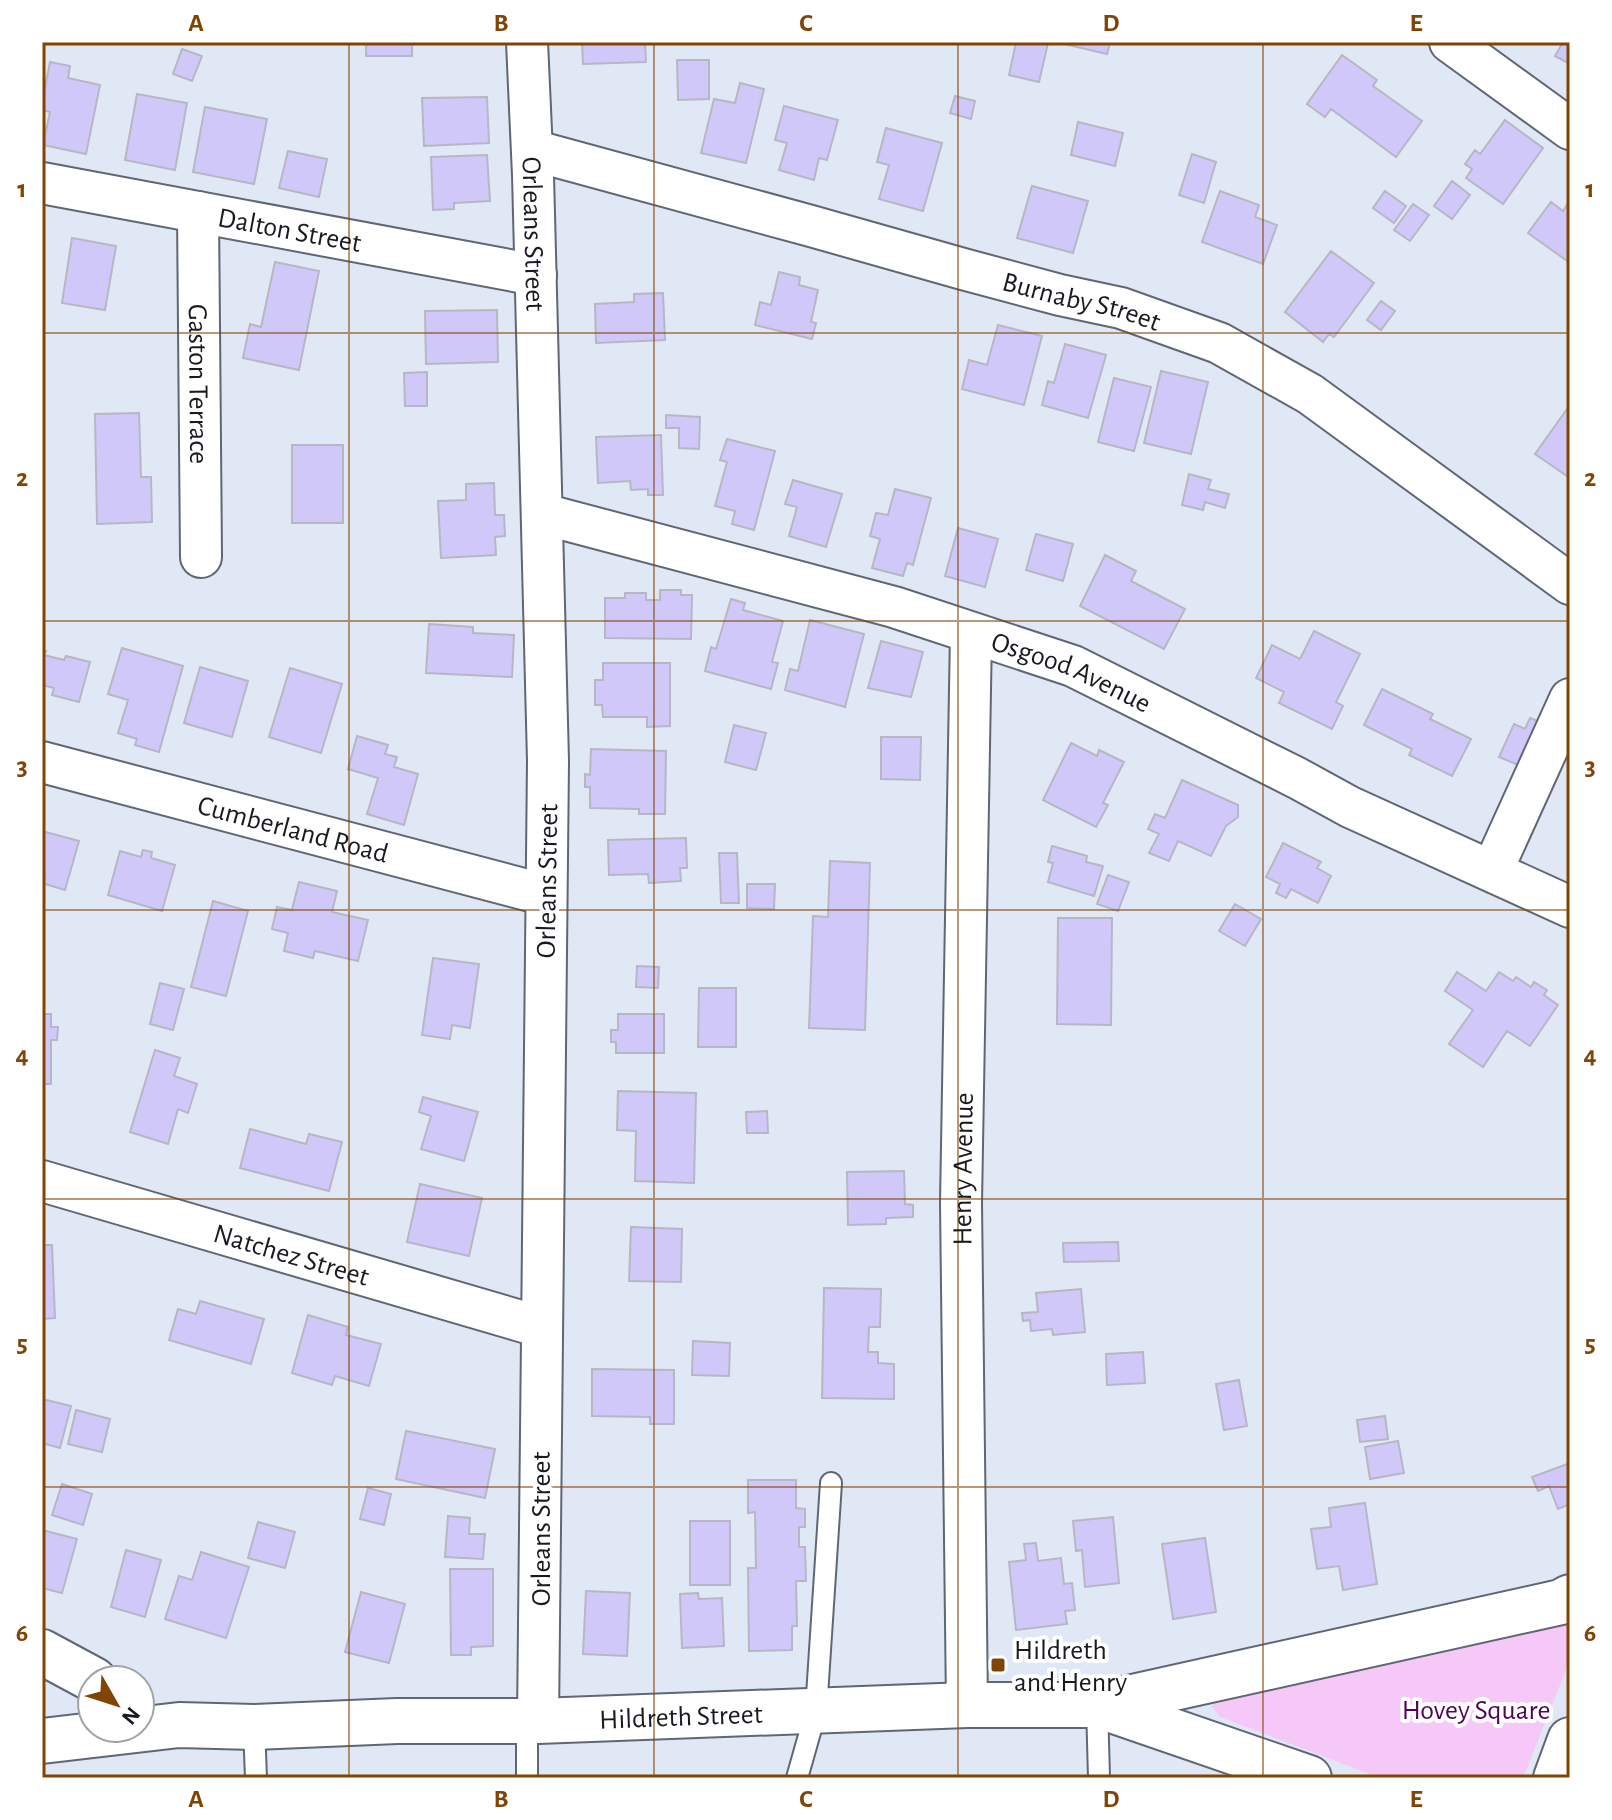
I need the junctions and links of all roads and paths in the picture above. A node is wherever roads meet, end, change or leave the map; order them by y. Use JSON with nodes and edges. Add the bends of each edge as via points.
{"nodes":[{"id":1,"x":527,"y":42,"type":"edge"},
{"id":2,"x":1450,"y":42,"type":"edge"},
{"id":3,"x":1570,"y":129,"type":"edge"},
{"id":4,"x":532,"y":150,"type":"junction"},
{"id":5,"x":42,"y":183,"type":"edge"},
{"id":6,"x":198,"y":212,"type":"junction"},
{"id":7,"x":536,"y":275,"type":"junction"},
{"id":8,"x":543,"y":514,"type":"junction"},
{"id":9,"x":201,"y":557,"type":"dead end"},
{"id":10,"x":1570,"y":584,"type":"edge"},
{"id":11,"x":971,"y":633,"type":"junction"},
{"id":12,"x":1570,"y":699,"type":"edge"},
{"id":13,"x":42,"y":762,"type":"edge"},
{"id":14,"x":1492,"y":871,"type":"junction"},
{"id":15,"x":546,"y":895,"type":"junction"},
{"id":16,"x":1570,"y":907,"type":"edge"},
{"id":17,"x":42,"y":1181,"type":"edge"},
{"id":18,"x":541,"y":1327,"type":"junction"},
{"id":19,"x":831,"y":1483,"type":"dead end"},
{"id":20,"x":1570,"y":1597,"type":"edge"},
{"id":21,"x":42,"y":1652,"type":"edge"},
{"id":22,"x":76,"y":1670,"type":"edge"},
{"id":23,"x":967,"y":1705,"type":"junction"},
{"id":24,"x":1097,"y":1705,"type":"junction"},
{"id":25,"x":816,"y":1711,"type":"junction"},
{"id":26,"x":156,"y":1713,"type":"edge"},
{"id":27,"x":532,"y":1721,"type":"junction"},
{"id":28,"x":179,"y":1725,"type":"junction"},
{"id":29,"x":254,"y":1727,"type":"junction"},
{"id":30,"x":42,"y":1741,"type":"edge"},
{"id":31,"x":256,"y":1778,"type":"edge"},
{"id":32,"x":527,"y":1778,"type":"edge"},
{"id":33,"x":797,"y":1778,"type":"edge"},
{"id":34,"x":1099,"y":1778,"type":"edge"},
{"id":35,"x":1309,"y":1778,"type":"edge"}],
"edges":[{"from":1,"to":4,"type":"street","name":"Orleans Street"},
{"from":2,"to":3,"type":"street"},
{"from":4,"to":7,"type":"street","name":"Orleans Street"},
{"from":4,"to":10,"type":"street","name":"Burnaby Street","via":[[1121,308],[1219,343],[1310,394]]},
{"from":5,"to":6,"type":"street","name":"Dalton Street"},
{"from":6,"to":7,"type":"street","name":"Dalton Street"},
{"from":6,"to":9,"type":"street","name":"Gaston Terrace"},
{"from":7,"to":8,"type":"street","name":"Orleans Street"},
{"from":8,"to":11,"type":"street","name":"Osgood Avenue","via":[[894,607]]},
{"from":8,"to":15,"type":"street","name":"Orleans Street"},
{"from":11,"to":14,"type":"street","name":"Osgood Avenue","via":[[1073,666],[1362,813]]},
{"from":11,"to":23,"type":"street","name":"Henry Avenue","via":[[961,1203]]},
{"from":12,"to":14,"type":"street"},
{"from":13,"to":15,"type":"street","name":"Cumberland Road"},
{"from":14,"to":16,"type":"street","name":"Osgood Avenue"},
{"from":15,"to":18,"type":"street","name":"Orleans Street"},
{"from":17,"to":18,"type":"street","name":"Natchez Street"},
{"from":18,"to":27,"type":"street","name":"Orleans Street"},
{"from":19,"to":25,"type":"lane"},
{"from":20,"to":24,"type":"street"},
{"from":21,"to":22,"type":"street"},
{"from":23,"to":24,"type":"street","name":"Hildreth Street"},
{"from":23,"to":25,"type":"street","name":"Hildreth Street"},
{"from":24,"to":34,"type":"lane"},
{"from":24,"to":35,"type":"street","name":"Hildreth Street"},
{"from":25,"to":27,"type":"street","name":"Hildreth Street"},
{"from":25,"to":33,"type":"lane"},
{"from":26,"to":28,"type":"street"},
{"from":27,"to":29,"type":"street","name":"Hildreth Street"},
{"from":27,"to":32,"type":"lane"},
{"from":28,"to":29,"type":"street","name":"Hildreth Street"},
{"from":28,"to":30,"type":"street","name":"Hildreth Street"},
{"from":29,"to":31,"type":"lane"}]}
